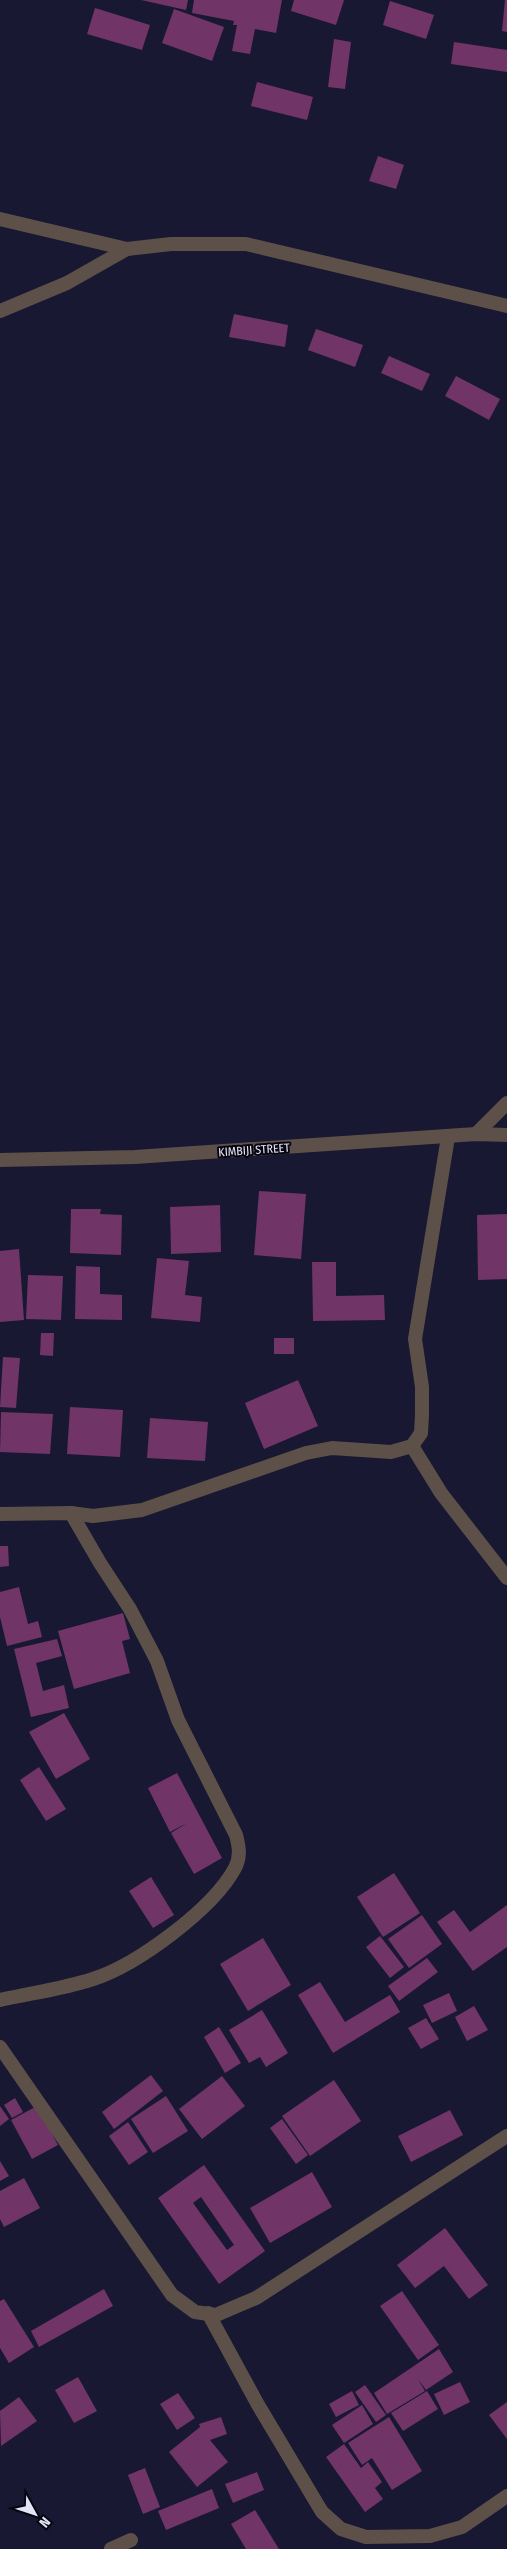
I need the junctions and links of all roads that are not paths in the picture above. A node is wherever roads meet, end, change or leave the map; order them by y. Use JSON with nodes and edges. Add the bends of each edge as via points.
{"nodes":[{"id":1,"x":0,"y":219,"type":"edge"},
{"id":2,"x":127,"y":249,"type":"junction"},
{"id":3,"x":507,"y":306,"type":"edge"},
{"id":4,"x":0,"y":311,"type":"edge"},
{"id":5,"x":507,"y":1103,"type":"edge"},
{"id":6,"x":476,"y":1134,"type":"junction"},
{"id":7,"x":507,"y":1134,"type":"edge"},
{"id":8,"x":448,"y":1137,"type":"junction"},
{"id":9,"x":0,"y":1160,"type":"edge"},
{"id":10,"x":412,"y":1446,"type":"junction"},
{"id":11,"x":71,"y":1513,"type":"junction"},
{"id":12,"x":0,"y":1514,"type":"edge"},
{"id":13,"x":507,"y":1578,"type":"edge"},
{"id":14,"x":0,"y":2000,"type":"edge"},
{"id":15,"x":0,"y":2047,"type":"edge"},
{"id":16,"x":507,"y":2136,"type":"edge"},
{"id":17,"x":208,"y":2314,"type":"junction"},
{"id":18,"x":507,"y":2496,"type":"edge"},
{"id":19,"x":131,"y":2540,"type":"dead end"},
{"id":20,"x":111,"y":2549,"type":"edge"}],
"edges":[{"from":1,"to":2,"type":"street"},
{"from":2,"to":3,"type":"street","via":[[171,244],[246,244]]},
{"from":2,"to":4,"type":"street","via":[[67,283]]},
{"from":5,"to":6,"type":"street"},
{"from":6,"to":7,"type":"street","name":"KIMBIJI STREET"},
{"from":6,"to":8,"type":"street","name":"KIMBIJI STREET"},
{"from":8,"to":9,"type":"street","name":"KIMBIJI STREET","via":[[135,1157]]},
{"from":8,"to":10,"type":"street","via":[[415,1339],[422,1387],[422,1415],[420,1433]]},
{"from":10,"to":11,"type":"street","via":[[391,1452],[332,1448],[306,1453],[142,1510],[93,1516]]},
{"from":10,"to":13,"type":"street","via":[[441,1493]]},
{"from":11,"to":12,"type":"street"},
{"from":11,"to":14,"type":"street","via":[[130,1609],[157,1661],[178,1720],[236,1835],[240,1851],[236,1867],[216,1893],[140,1958],[93,1979]]},
{"from":15,"to":17,"type":"street","via":[[172,2295],[195,2312]]},
{"from":16,"to":17,"type":"street","via":[[256,2298],[216,2315]]},
{"from":17,"to":18,"type":"street","via":[[322,2512],[342,2529],[366,2537],[430,2536],[462,2527]]},
{"from":19,"to":20,"type":"street"}]}
